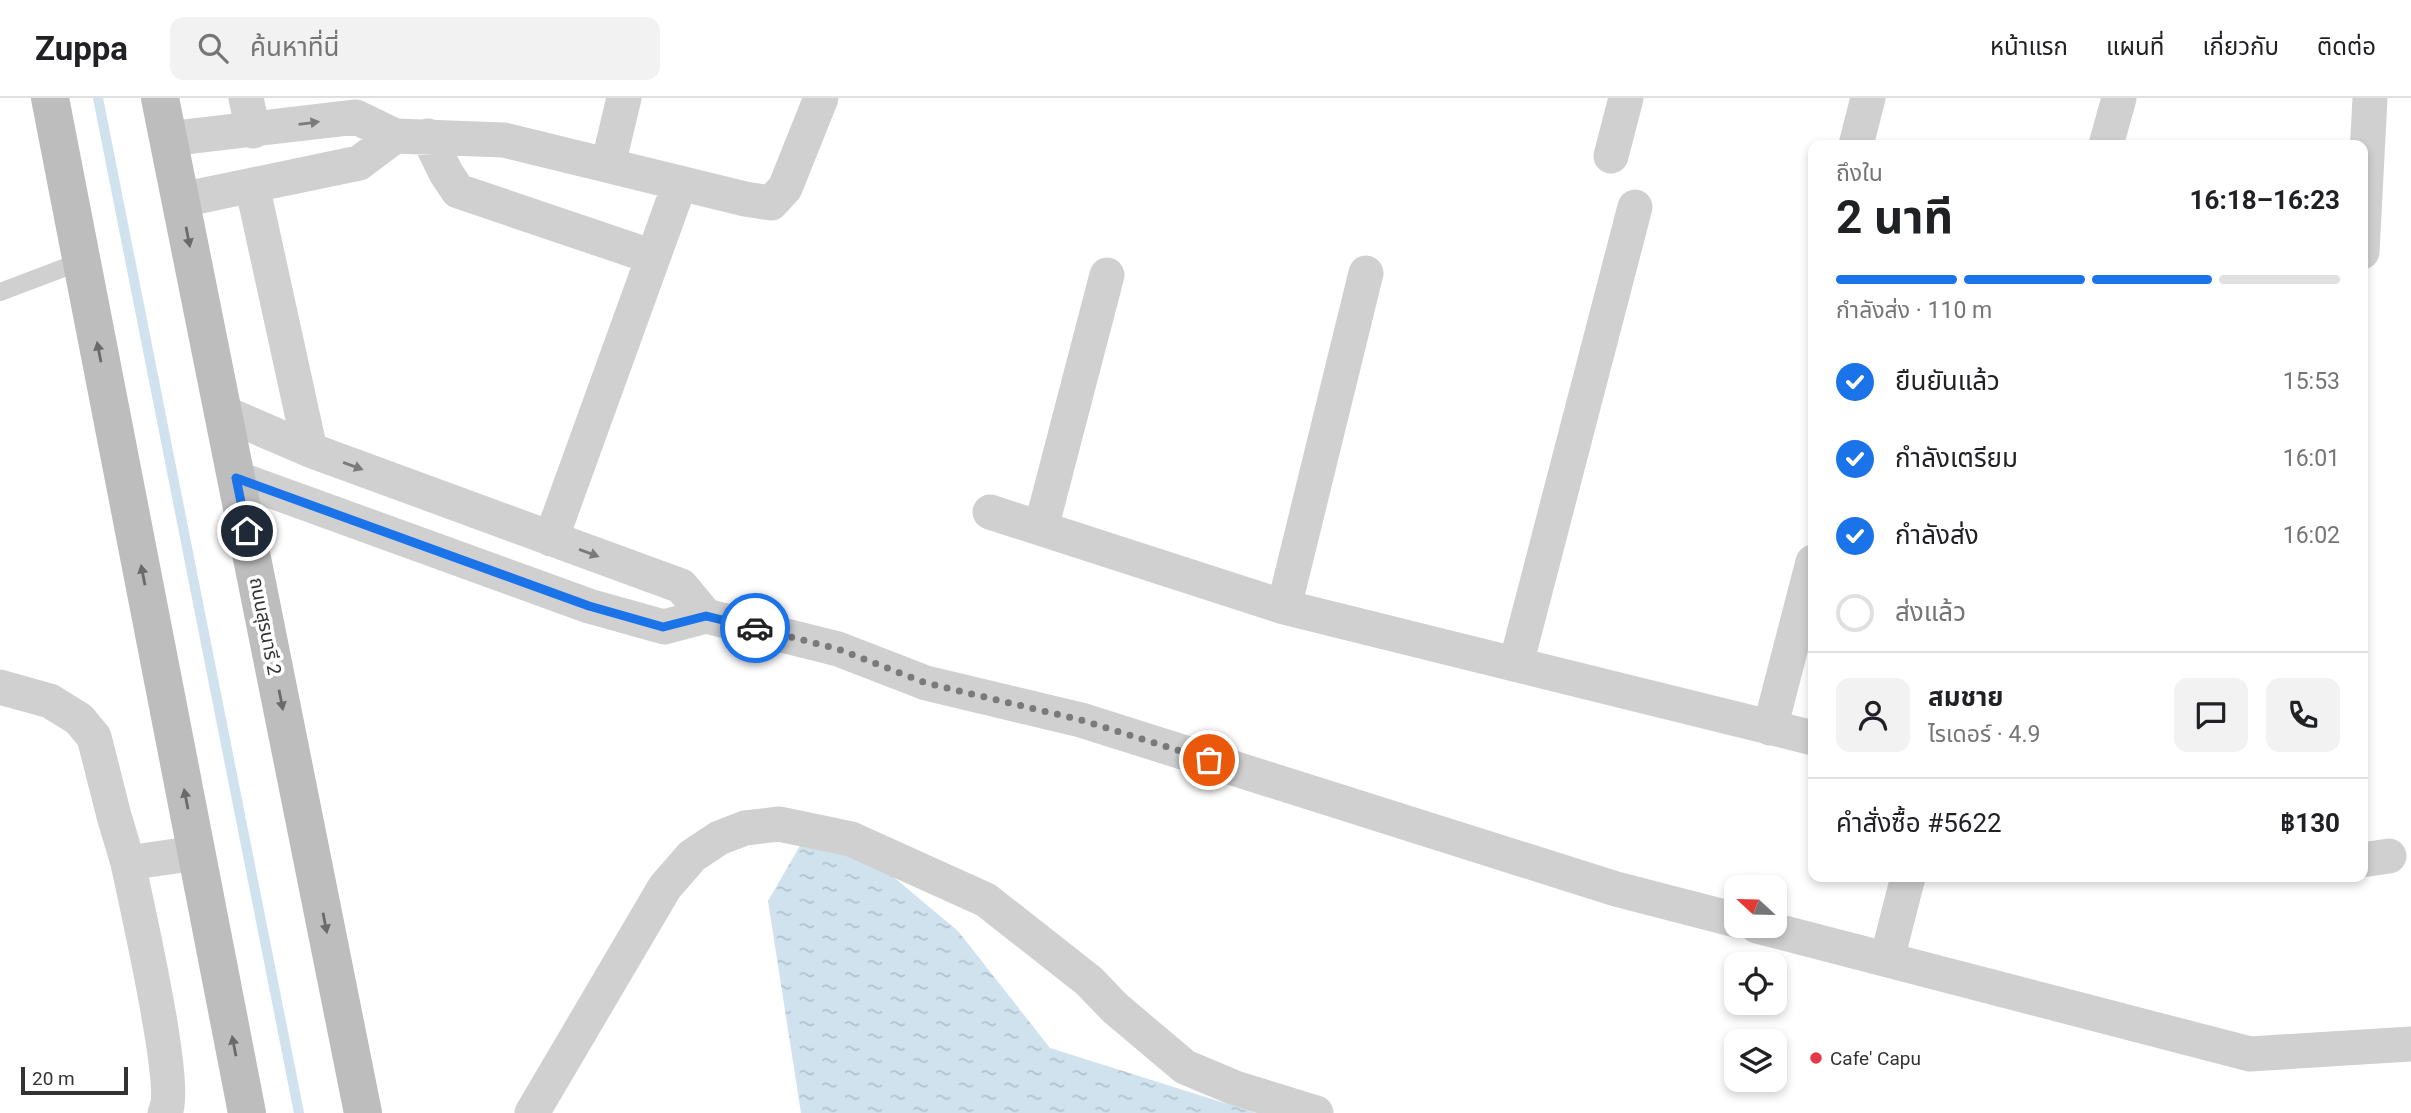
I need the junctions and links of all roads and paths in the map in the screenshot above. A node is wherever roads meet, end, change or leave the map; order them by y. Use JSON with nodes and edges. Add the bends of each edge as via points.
{"nodes":[{"id":1,"x":50,"y":98,"type":"edge"},
{"id":2,"x":160,"y":98,"type":"edge"},
{"id":3,"x":624,"y":98,"type":"edge"},
{"id":4,"x":821,"y":98,"type":"edge"},
{"id":5,"x":1626,"y":98,"type":"edge"},
{"id":6,"x":1868,"y":98,"type":"edge"},
{"id":7,"x":2119,"y":98,"type":"edge"},
{"id":8,"x":2370,"y":98,"type":"edge"},
{"id":9,"x":250,"y":114,"type":"edge"},
{"id":10,"x":412,"y":136,"type":"junction"},
{"id":11,"x":168,"y":139,"type":"junction"},
{"id":12,"x":1857,"y":140,"type":"edge"},
{"id":13,"x":2107,"y":140,"type":"edge"},
{"id":14,"x":2368,"y":140,"type":"edge"},
{"id":15,"x":1611,"y":156,"type":"dead end"},
{"id":16,"x":608,"y":165,"type":"junction"},
{"id":17,"x":680,"y":183,"type":"junction"},
{"id":18,"x":252,"y":185,"type":"junction"},
{"id":19,"x":181,"y":200,"type":"junction"},
{"id":20,"x":1635,"y":207,"type":"dead end"},
{"id":21,"x":653,"y":257,"type":"junction"},
{"id":22,"x":82,"y":261,"type":"junction"},
{"id":23,"x":1366,"y":273,"type":"dead end"},
{"id":24,"x":1107,"y":275,"type":"dead end"},
{"id":25,"x":0,"y":292,"type":"edge"},
{"id":26,"x":222,"y":412,"type":"junction"},
{"id":27,"x":310,"y":450,"type":"junction"},
{"id":28,"x":236,"y":478,"type":"junction"},
{"id":29,"x":990,"y":512,"type":"dead end"},
{"id":30,"x":1041,"y":528,"type":"junction"},
{"id":31,"x":551,"y":539,"type":"junction"},
{"id":32,"x":1808,"y":581,"type":"edge"},
{"id":33,"x":1284,"y":607,"type":"junction"},
{"id":34,"x":706,"y":616,"type":"junction"},
{"id":35,"x":1516,"y":664,"type":"junction"},
{"id":36,"x":0,"y":687,"type":"edge"},
{"id":37,"x":1770,"y":728,"type":"junction"},
{"id":38,"x":1808,"y":737,"type":"edge"},
{"id":39,"x":196,"y":853,"type":"junction"},
{"id":40,"x":128,"y":863,"type":"junction"},
{"id":41,"x":1907,"y":882,"type":"edge"},
{"id":42,"x":1724,"y":917,"type":"edge"},
{"id":43,"x":1787,"y":933,"type":"edge"},
{"id":44,"x":1887,"y":959,"type":"junction"},
{"id":45,"x":2411,"y":1044,"type":"edge"},
{"id":46,"x":165,"y":1113,"type":"edge"},
{"id":47,"x":247,"y":1113,"type":"edge"},
{"id":48,"x":363,"y":1113,"type":"edge"},
{"id":49,"x":532,"y":1113,"type":"edge"},
{"id":50,"x":1316,"y":1113,"type":"edge"}],
"edges":[{"from":1,"to":22,"type":"main road"},
{"from":2,"to":11,"type":"main road","name":"ถนนสุรนารี 2"},
{"from":3,"to":16,"type":"street"},
{"from":4,"to":17,"type":"street","via":[[785,188],[771,203]]},
{"from":5,"to":15,"type":"street"},
{"from":6,"to":12,"type":"street"},
{"from":7,"to":13,"type":"street"},
{"from":8,"to":14,"type":"street"},
{"from":9,"to":10,"type":"street","one_way":true,"via":[[356,117]]},
{"from":9,"to":11,"type":"street"},
{"from":10,"to":16,"type":"street","via":[[504,139]]},
{"from":10,"to":18,"type":"street","via":[[359,163]]},
{"from":10,"to":21,"type":"street","via":[[458,191]]},
{"from":11,"to":19,"type":"main road","name":"ถนนสุรนารี 2"},
{"from":16,"to":17,"type":"street"},
{"from":17,"to":21,"type":"street"},
{"from":18,"to":19,"type":"street"},
{"from":18,"to":27,"type":"street"},
{"from":19,"to":26,"type":"main road","name":"ถนนสุรนารี 2","one_way":true},
{"from":20,"to":35,"type":"street"},
{"from":21,"to":31,"type":"street"},
{"from":22,"to":25,"type":"lane"},
{"from":39,"to":22,"type":"main road","one_way":true},
{"from":23,"to":33,"type":"street"},
{"from":24,"to":30,"type":"street"},
{"from":26,"to":27,"type":"street"},
{"from":26,"to":28,"type":"main road","name":"ถนนสุรนารี 2"},
{"from":27,"to":31,"type":"street","one_way":true},
{"from":28,"to":34,"type":"street","via":[[589,606],[663,627]]},
{"from":28,"to":48,"type":"main road","name":"ถนนสุรนารี 2","one_way":true},
{"from":29,"to":30,"type":"street"},
{"from":30,"to":33,"type":"street"},
{"from":31,"to":34,"type":"street","one_way":true,"via":[[681,586]]},
{"from":32,"to":37,"type":"street"},
{"from":33,"to":35,"type":"street"},
{"from":34,"to":42,"type":"street","via":[[838,649],[926,683],[1081,720],[1616,889]]},
{"from":35,"to":37,"type":"street"},
{"from":36,"to":40,"type":"street","via":[[50,701],[79,719],[94,737]]},
{"from":37,"to":38,"type":"street"},
{"from":39,"to":40,"type":"street"},
{"from":47,"to":39,"type":"main road","one_way":true},
{"from":40,"to":46,"type":"street","via":[[164,1049],[169,1085]]},
{"from":41,"to":44,"type":"street"},
{"from":43,"to":44,"type":"street"},
{"from":44,"to":45,"type":"street","via":[[2250,1054]]},
{"from":49,"to":50,"type":"street","via":[[665,887],[692,856],[719,838],[746,828],[779,824],[851,839],[986,900],[1089,981],[1185,1067]]}]}
